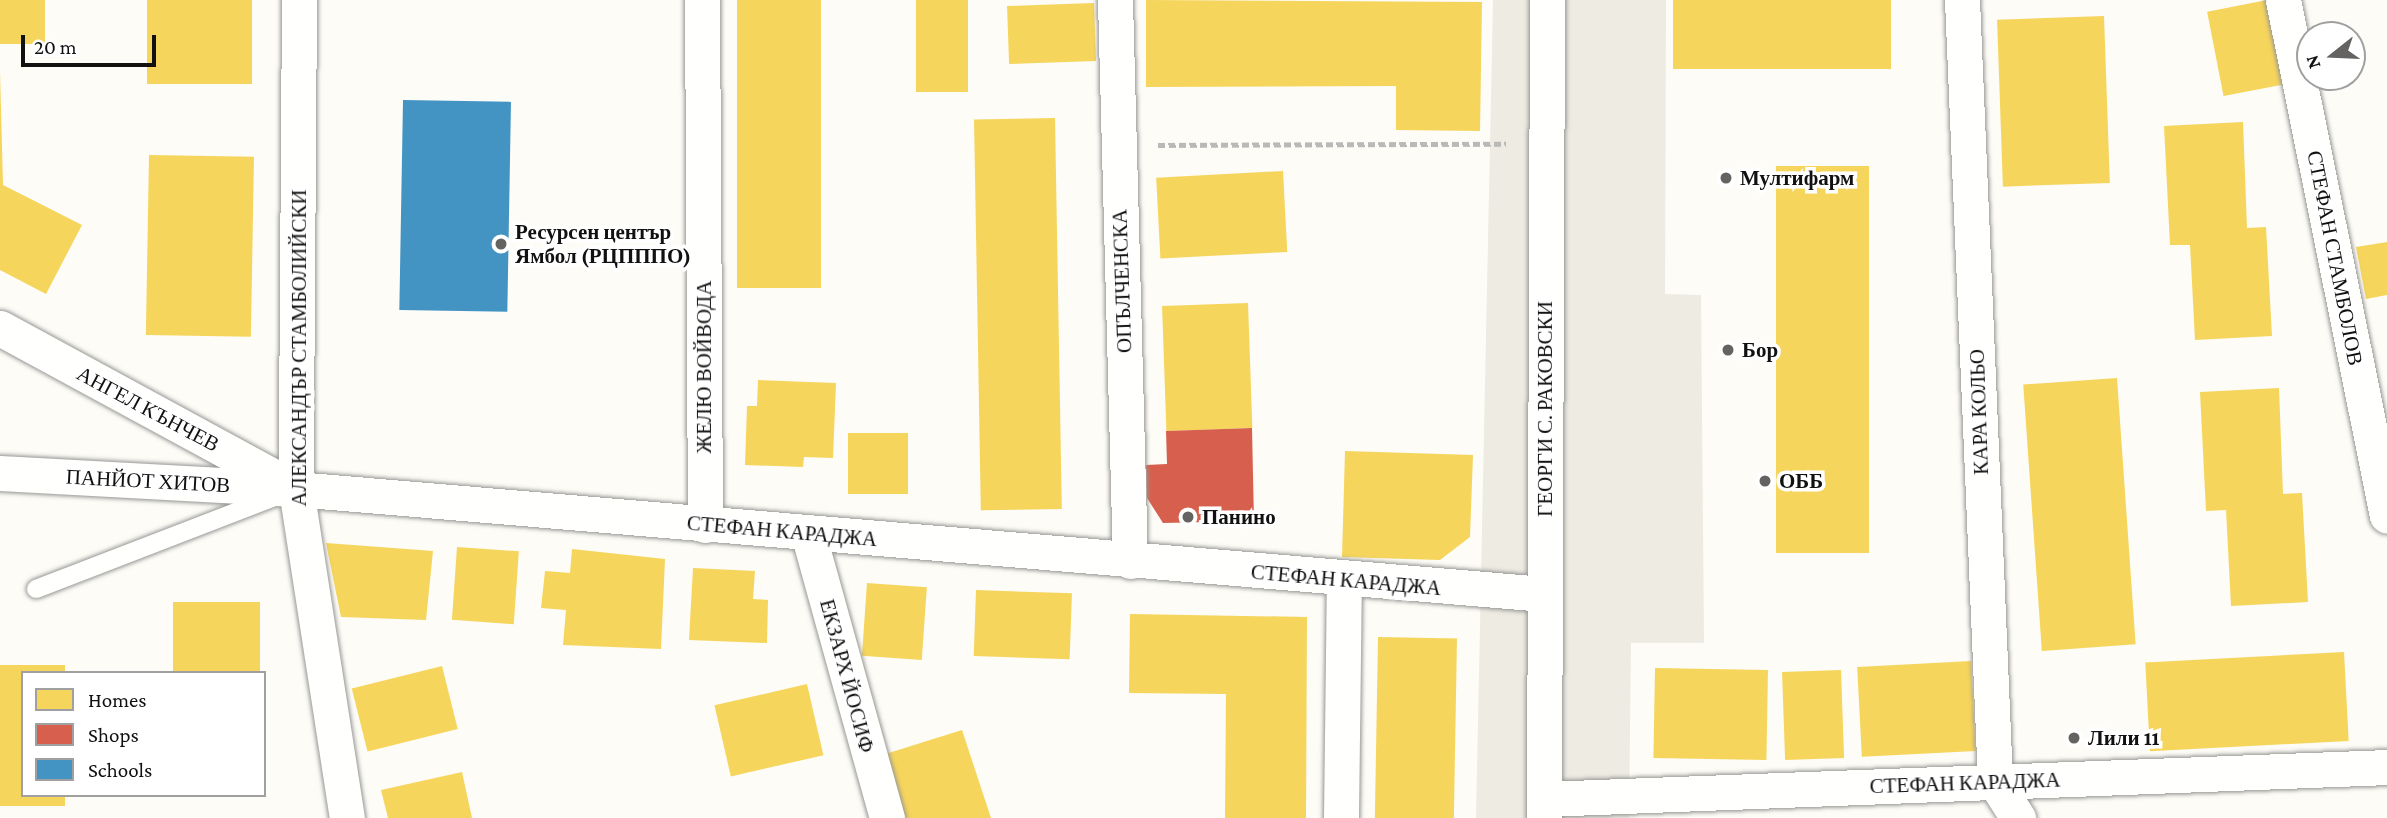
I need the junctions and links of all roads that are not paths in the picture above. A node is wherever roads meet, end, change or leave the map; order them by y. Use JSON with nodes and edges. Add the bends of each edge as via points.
{"nodes":[{"id":1,"x":299,"y":0,"type":"edge"},
{"id":2,"x":702,"y":0,"type":"edge"},
{"id":3,"x":1115,"y":0,"type":"edge"},
{"id":4,"x":1547,"y":0,"type":"edge"},
{"id":5,"x":1962,"y":0,"type":"edge"},
{"id":6,"x":2283,"y":0,"type":"edge"},
{"id":7,"x":0,"y":328,"type":"edge"},
{"id":8,"x":0,"y":473,"type":"edge"},
{"id":9,"x":296,"y":489,"type":"junction"},
{"id":10,"x":2387,"y":516,"type":"edge"},
{"id":11,"x":705,"y":525,"type":"junction"},
{"id":12,"x":808,"y":533,"type":"junction"},
{"id":13,"x":1130,"y":561,"type":"junction"},
{"id":14,"x":1344,"y":579,"type":"junction"},
{"id":15,"x":36,"y":589,"type":"dead end"},
{"id":16,"x":1545,"y":594,"type":"junction"},
{"id":17,"x":2387,"y":767,"type":"edge"},
{"id":18,"x":1995,"y":782,"type":"junction"},
{"id":19,"x":1544,"y":809,"type":"edge"},
{"id":20,"x":347,"y":818,"type":"edge"},
{"id":21,"x":887,"y":818,"type":"edge"},
{"id":22,"x":1341,"y":818,"type":"edge"},
{"id":23,"x":2018,"y":818,"type":"edge"}],
"edges":[{"from":1,"to":9,"type":"street","name":"АЛЕКСАНДЪР СТАМБОЛИЙСКИ"},
{"from":2,"to":11,"type":"street","name":"ЖЕЛЮ ВОЙВОДА"},
{"from":3,"to":13,"type":"street","name":"ОПЪЛЧЕНСКА"},
{"from":4,"to":16,"type":"street","name":"ГЕОРГИ С. РАКОВСКИ"},
{"from":5,"to":18,"type":"street","name":"КАРА КОЛЬО"},
{"from":6,"to":10,"type":"street","name":"СТЕФАН СТАМБОЛОВ"},
{"from":7,"to":9,"type":"street","name":"АНГЕЛ КЪНЧЕВ"},
{"from":8,"to":9,"type":"street","name":"ПАНЙОТ ХИТОВ"},
{"from":9,"to":11,"type":"street","name":"СТЕФАН КАРАДЖА"},
{"from":9,"to":15,"type":"lane","name":"СТЕФАН КАРАДЖА"},
{"from":9,"to":20,"type":"street","name":"АЛЕКСАНДЪР СТАМБОЛИЙСКИ"},
{"from":11,"to":12,"type":"street","name":"СТЕФАН КАРАДЖА"},
{"from":12,"to":13,"type":"street","name":"СТЕФАН КАРАДЖА"},
{"from":12,"to":21,"type":"street","name":"ЕКЗАРХ ЙОСИФ"},
{"from":13,"to":14,"type":"street","name":"СТЕФАН КАРАДЖА"},
{"from":14,"to":16,"type":"street","name":"СТЕФАН КАРАДЖА"},
{"from":14,"to":22,"type":"street"},
{"from":16,"to":19,"type":"street","name":"ГЕОРГИ С. РАКОВСКИ"},
{"from":17,"to":18,"type":"street","name":"СТЕФАН КАРАДЖА"},
{"from":18,"to":19,"type":"street","name":"СТЕФАН КАРАДЖА","via":[[1629,796]]},
{"from":18,"to":23,"type":"street"}]}
